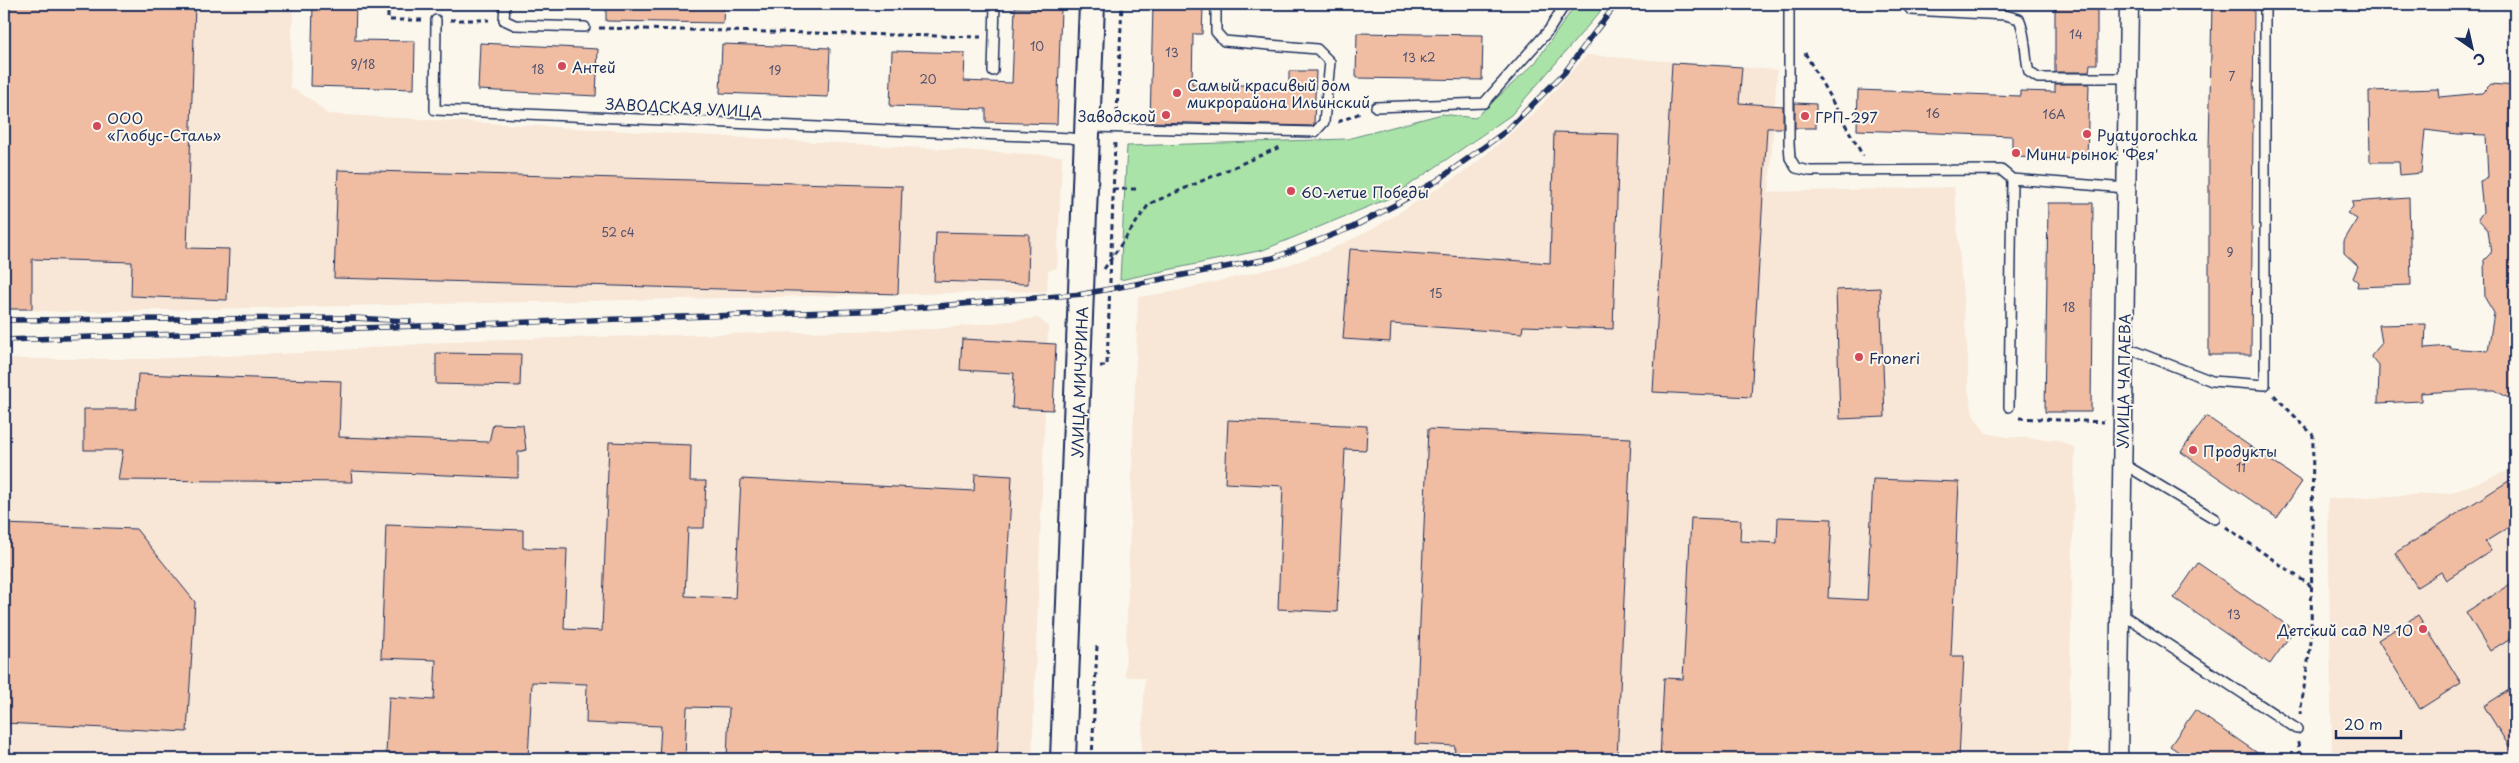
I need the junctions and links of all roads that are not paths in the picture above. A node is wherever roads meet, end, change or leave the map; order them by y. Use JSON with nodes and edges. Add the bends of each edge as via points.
{"nodes":[{"id":1,"x":505,"y":4,"type":"edge"},
{"id":2,"x":995,"y":4,"type":"edge"},
{"id":3,"x":1092,"y":4,"type":"edge"},
{"id":4,"x":1216,"y":4,"type":"edge"},
{"id":5,"x":1565,"y":4,"type":"edge"},
{"id":6,"x":1789,"y":4,"type":"edge"},
{"id":7,"x":1906,"y":4,"type":"edge"},
{"id":8,"x":2129,"y":4,"type":"edge"},
{"id":9,"x":2265,"y":4,"type":"edge"},
{"id":10,"x":436,"y":20,"type":"road end"},
{"id":11,"x":585,"y":27,"type":"road end"},
{"id":12,"x":993,"y":71,"type":"dead end"},
{"id":13,"x":2128,"y":78,"type":"junction"},
{"id":14,"x":1376,"y":107,"type":"road end"},
{"id":15,"x":1087,"y":134,"type":"junction"},
{"id":16,"x":2012,"y":179,"type":"junction"},
{"id":17,"x":2126,"y":188,"type":"junction"},
{"id":18,"x":2124,"y":347,"type":"junction"},
{"id":19,"x":2009,"y":407,"type":"road end"},
{"id":20,"x":2122,"y":463,"type":"junction"},
{"id":21,"x":2215,"y":520,"type":"road end"},
{"id":22,"x":2120,"y":613,"type":"junction"},
{"id":23,"x":2297,"y":729,"type":"road end"},
{"id":24,"x":1064,"y":759,"type":"edge"},
{"id":25,"x":2118,"y":759,"type":"edge"}],
"edges":[{"from":1,"to":11,"type":"lane","via":[[504,20],[515,25]]},
{"from":2,"to":12,"type":"lane"},
{"from":3,"to":15,"type":"main road","name":"УЛИЦА МИЧУРИНА"},
{"from":4,"to":15,"type":"lane","via":[[1216,32],[1224,41],[1317,50],[1330,62],[1324,122],[1315,132],[1116,128]]},
{"from":5,"to":14,"type":"lane","via":[[1549,30],[1484,103]]},
{"from":6,"to":16,"type":"lane","via":[[1790,158],[1796,168],[1810,171],[2001,170]]},
{"from":7,"to":13,"type":"lane","via":[[1911,10],[2005,15],[2019,19],[2024,31],[2029,72],[2038,78]]},
{"from":8,"to":13,"type":"street","name":"УЛИЦА ЧАПАЕВА"},
{"from":9,"to":18,"type":"lane","via":[[2264,385],[2212,381]]},
{"from":10,"to":15,"type":"lane","name":"ЗАВОДСКАЯ УЛИЦА","via":[[434,110],[1071,138]]},
{"from":13,"to":17,"type":"street","name":"УЛИЦА ЧАПАЕВА"},
{"from":15,"to":24,"type":"main road","name":"УЛИЦА МИЧУРИНА"},
{"from":16,"to":17,"type":"lane"},
{"from":16,"to":19,"type":"lane"},
{"from":17,"to":18,"type":"street","name":"УЛИЦА ЧАПАЕВА"},
{"from":18,"to":20,"type":"street","name":"УЛИЦА ЧАПАЕВА"},
{"from":20,"to":21,"type":"lane"},
{"from":20,"to":22,"type":"street","name":"УЛИЦА ЧАПАЕВА"},
{"from":22,"to":23,"type":"lane"},
{"from":22,"to":25,"type":"street","name":"УЛИЦА ЧАПАЕВА"}]}
